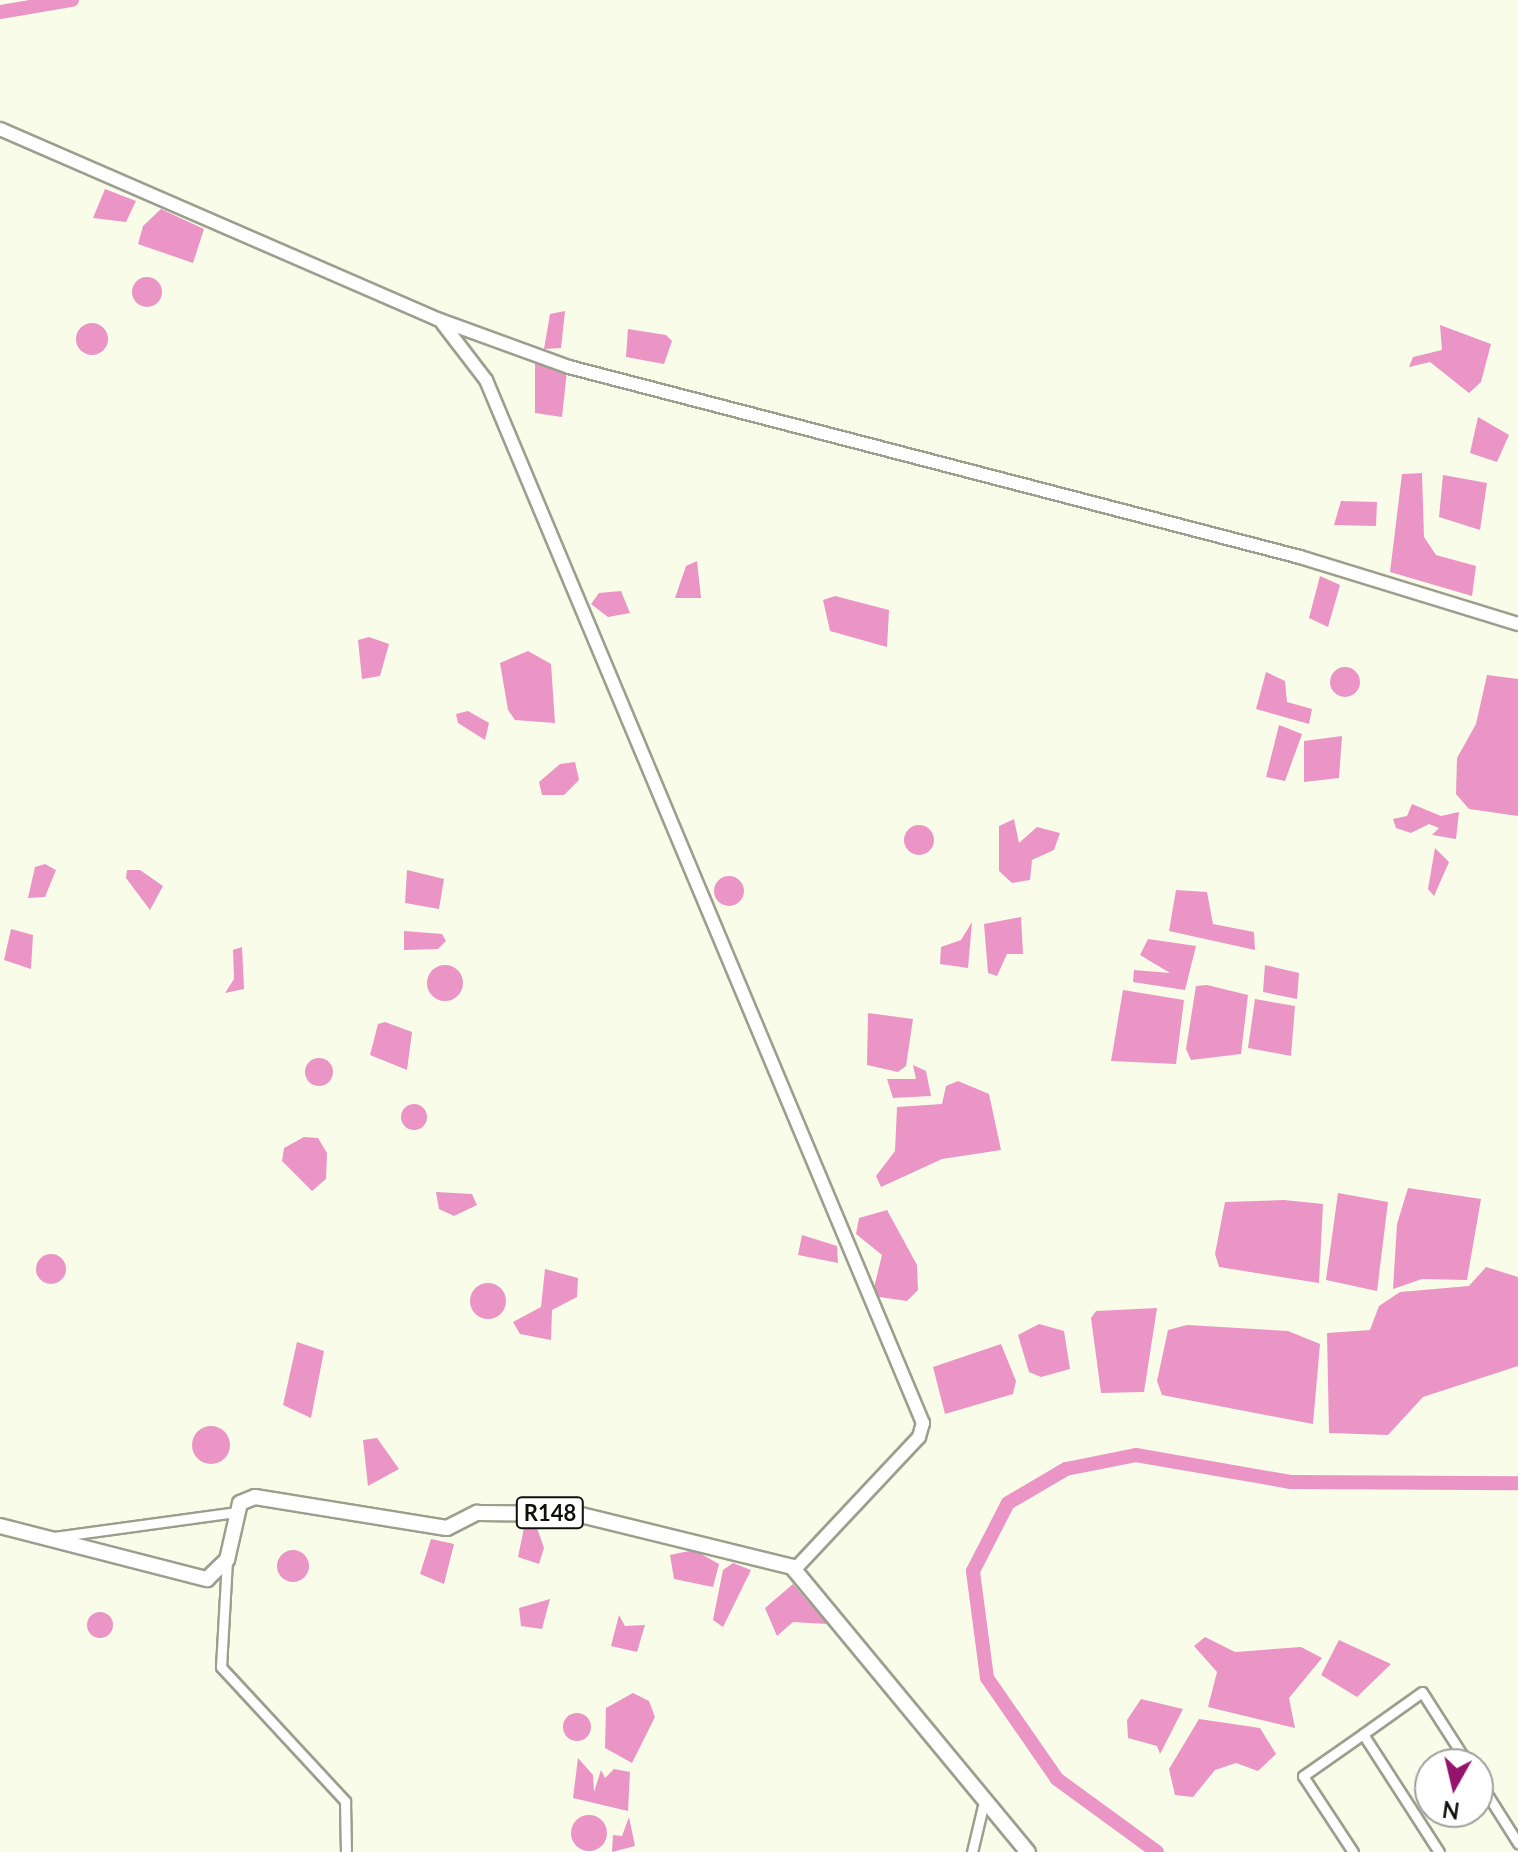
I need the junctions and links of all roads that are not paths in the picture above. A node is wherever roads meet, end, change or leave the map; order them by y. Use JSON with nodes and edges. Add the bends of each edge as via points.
{"nodes":[{"id":1,"x":0,"y":129,"type":"edge"},
{"id":2,"x":437,"y":319,"type":"junction"},
{"id":3,"x":1518,"y":624,"type":"edge"},
{"id":4,"x":237,"y":1512,"type":"junction"},
{"id":5,"x":0,"y":1526,"type":"edge"},
{"id":6,"x":41,"y":1539,"type":"junction"},
{"id":7,"x":227,"y":1560,"type":"junction"},
{"id":8,"x":795,"y":1569,"type":"junction"},
{"id":9,"x":1363,"y":1734,"type":"junction"},
{"id":10,"x":1458,"y":1748,"type":"edge"},
{"id":11,"x":1494,"y":1805,"type":"edge"},
{"id":12,"x":983,"y":1806,"type":"junction"},
{"id":13,"x":1518,"y":1843,"type":"edge"},
{"id":14,"x":346,"y":1852,"type":"edge"},
{"id":15,"x":972,"y":1852,"type":"edge"},
{"id":16,"x":1028,"y":1852,"type":"edge"},
{"id":17,"x":1353,"y":1852,"type":"edge"},
{"id":18,"x":1439,"y":1852,"type":"edge"}],
"edges":[{"from":1,"to":2,"type":"main road"},
{"from":2,"to":3,"type":"main road","via":[[569,367],[1315,561]]},
{"from":2,"to":8,"type":"main road","via":[[486,380],[923,1423],[919,1437]]},
{"from":4,"to":6,"type":"street"},
{"from":4,"to":7,"type":"main road"},
{"from":4,"to":8,"type":"main road","number":"R148","via":[[255,1497],[447,1528],[477,1513],[577,1514]]},
{"from":5,"to":6,"type":"main road"},
{"from":6,"to":7,"type":"main road","via":[[207,1579]]},
{"from":7,"to":14,"type":"street","via":[[221,1667],[345,1801]]},
{"from":8,"to":12,"type":"main road"},
{"from":9,"to":10,"type":"street","via":[[1422,1692]]},
{"from":9,"to":17,"type":"street","via":[[1303,1776]]},
{"from":9,"to":18,"type":"street"},
{"from":11,"to":13,"type":"street"},
{"from":12,"to":15,"type":"street"},
{"from":12,"to":16,"type":"main road"}]}
